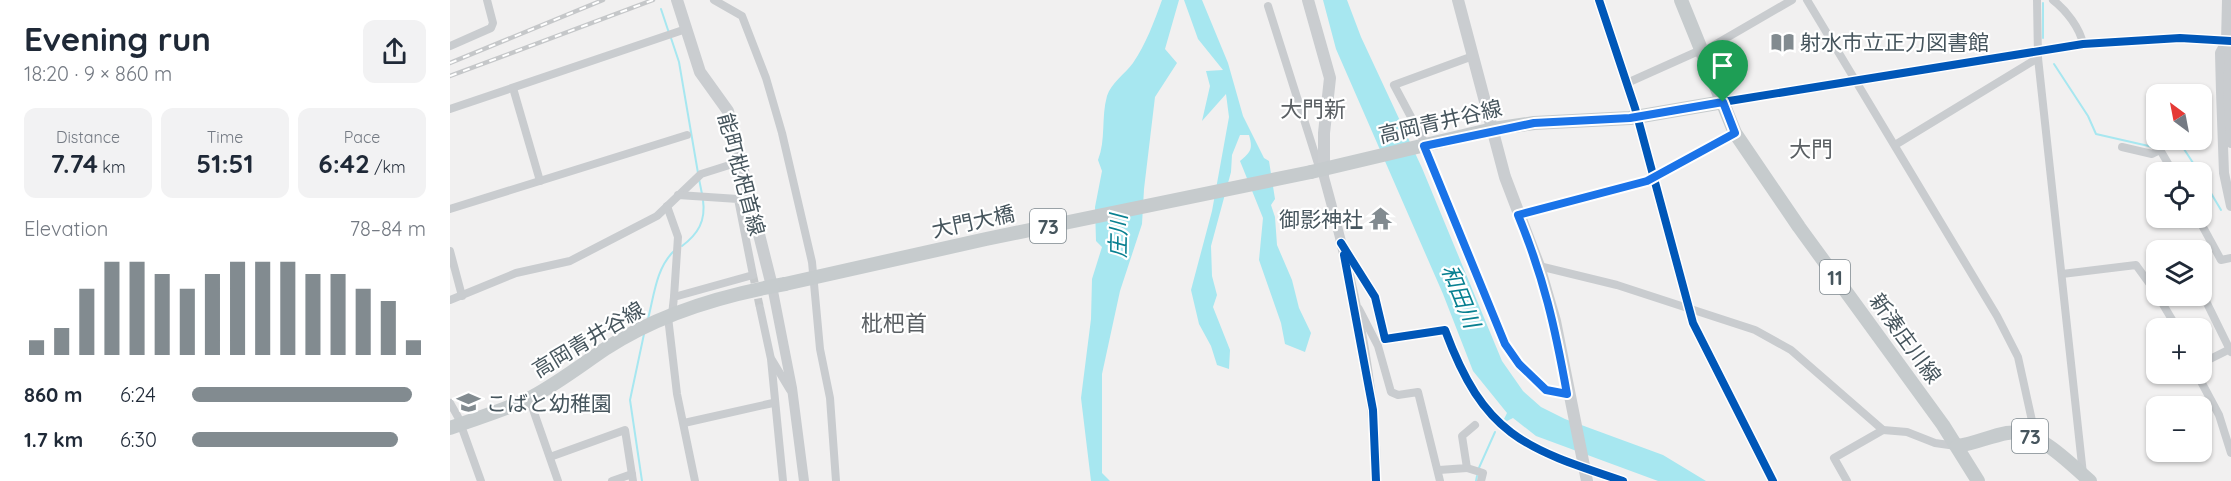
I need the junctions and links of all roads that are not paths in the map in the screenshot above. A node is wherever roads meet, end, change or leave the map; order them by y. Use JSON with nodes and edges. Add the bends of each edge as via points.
{"nodes":[{"id":1,"x":487,"y":0,"type":"edge"},
{"id":2,"x":677,"y":0,"type":"edge"},
{"id":3,"x":714,"y":0,"type":"edge"},
{"id":4,"x":1308,"y":0,"type":"edge"},
{"id":5,"x":1458,"y":0,"type":"edge"},
{"id":6,"x":1599,"y":0,"type":"edge"},
{"id":7,"x":1681,"y":0,"type":"edge"},
{"id":8,"x":1792,"y":0,"type":"edge"},
{"id":9,"x":1807,"y":0,"type":"edge"},
{"id":10,"x":2037,"y":0,"type":"edge"},
{"id":11,"x":2053,"y":0,"type":"edge"},
{"id":12,"x":2227,"y":0,"type":"edge"},
{"id":13,"x":1268,"y":6,"type":"dead end"},
{"id":14,"x":686,"y":29,"type":"junction"},
{"id":15,"x":2228,"y":41,"type":"edge"},
{"id":16,"x":2083,"y":44,"type":"junction"},
{"id":17,"x":450,"y":46,"type":"edge"},
{"id":18,"x":1703,"y":50,"type":"junction"},
{"id":19,"x":2038,"y":54,"type":"junction"},
{"id":20,"x":1473,"y":56,"type":"junction"},
{"id":21,"x":1856,"y":81,"type":"junction"},
{"id":22,"x":1627,"y":82,"type":"junction"},
{"id":23,"x":513,"y":88,"type":"junction"},
{"id":24,"x":1723,"y":102,"type":"junction"},
{"id":25,"x":450,"y":109,"type":"edge"},
{"id":26,"x":1636,"y":118,"type":"junction"},
{"id":27,"x":1493,"y":129,"type":"junction"},
{"id":28,"x":1735,"y":133,"type":"junction"},
{"id":29,"x":687,"y":135,"type":"dead end"},
{"id":30,"x":2231,"y":143,"type":"edge"},
{"id":31,"x":1895,"y":145,"type":"junction"},
{"id":32,"x":1424,"y":146,"type":"junction"},
{"id":33,"x":2122,"y":147,"type":"dead end"},
{"id":34,"x":739,"y":162,"type":"junction"},
{"id":35,"x":2167,"y":162,"type":"edge"},
{"id":36,"x":1318,"y":170,"type":"junction"},
{"id":37,"x":2228,"y":172,"type":"edge"},
{"id":38,"x":1654,"y":178,"type":"junction"},
{"id":39,"x":540,"y":181,"type":"junction"},
{"id":40,"x":678,"y":195,"type":"junction"},
{"id":41,"x":666,"y":206,"type":"junction"},
{"id":42,"x":2231,"y":206,"type":"edge"},
{"id":43,"x":450,"y":209,"type":"edge"},
{"id":44,"x":1518,"y":215,"type":"junction"},
{"id":45,"x":2203,"y":228,"type":"edge"},
{"id":46,"x":450,"y":251,"type":"edge"},
{"id":47,"x":2231,"y":258,"type":"edge"},
{"id":48,"x":1539,"y":266,"type":"junction"},
{"id":49,"x":2062,"y":274,"type":"junction"},
{"id":50,"x":2146,"y":279,"type":"edge"},
{"id":51,"x":779,"y":285,"type":"junction"},
{"id":52,"x":462,"y":296,"type":"junction"},
{"id":53,"x":674,"y":297,"type":"junction"},
{"id":54,"x":1353,"y":298,"type":"junction"},
{"id":55,"x":450,"y":300,"type":"edge"},
{"id":56,"x":2208,"y":306,"type":"edge"},
{"id":57,"x":1688,"y":307,"type":"junction"},
{"id":58,"x":760,"y":308,"type":"tunnel mouth"},
{"id":59,"x":670,"y":316,"type":"junction"},
{"id":60,"x":2230,"y":351,"type":"edge"},
{"id":61,"x":771,"y":359,"type":"junction"},
{"id":62,"x":2212,"y":359,"type":"edge"},
{"id":63,"x":2202,"y":384,"type":"edge"},
{"id":64,"x":792,"y":393,"type":"junction"},
{"id":65,"x":529,"y":398,"type":"junction"},
{"id":66,"x":1569,"y":399,"type":"junction"},
{"id":67,"x":450,"y":403,"type":"edge"},
{"id":68,"x":773,"y":403,"type":"junction"},
{"id":69,"x":684,"y":423,"type":"junction"},
{"id":70,"x":1475,"y":425,"type":"dead end"},
{"id":71,"x":455,"y":426,"type":"edge"},
{"id":72,"x":1883,"y":430,"type":"junction"},
{"id":73,"x":2036,"y":439,"type":"junction"},
{"id":74,"x":1957,"y":446,"type":"junction"},
{"id":75,"x":2231,"y":453,"type":"edge"},
{"id":76,"x":550,"y":458,"type":"junction"},
{"id":77,"x":1467,"y":468,"type":"junction"},
{"id":78,"x":1450,"y":469,"type":"junction"},
{"id":79,"x":1438,"y":470,"type":"junction"},
{"id":80,"x":1586,"y":475,"type":"edge"},
{"id":81,"x":633,"y":477,"type":"edge"},
{"id":82,"x":2087,"y":478,"type":"edge"},
{"id":83,"x":481,"y":481,"type":"edge"},
{"id":84,"x":558,"y":481,"type":"edge"},
{"id":85,"x":612,"y":481,"type":"edge"},
{"id":86,"x":695,"y":481,"type":"edge"},
{"id":87,"x":783,"y":481,"type":"edge"},
{"id":88,"x":804,"y":481,"type":"edge"},
{"id":89,"x":836,"y":481,"type":"edge"},
{"id":90,"x":1376,"y":481,"type":"edge"},
{"id":91,"x":1440,"y":481,"type":"edge"},
{"id":92,"x":1449,"y":481,"type":"edge"},
{"id":93,"x":1481,"y":481,"type":"edge"},
{"id":94,"x":1773,"y":481,"type":"edge"},
{"id":95,"x":1847,"y":481,"type":"edge"},
{"id":96,"x":1978,"y":481,"type":"edge"}],
"edges":[{"from":1,"to":17,"type":"street","via":[[491,28]]},
{"from":2,"to":14,"type":"main road","name":"能町枇杷首線"},
{"from":3,"to":89,"type":"street","via":[[742,16],[782,133],[812,262],[820,349],[830,398]]},
{"from":4,"to":36,"type":"main road","via":[[1330,78]]},
{"from":5,"to":20,"type":"main road"},
{"from":6,"to":22,"type":"street"},
{"from":7,"to":18,"type":"main road","name":"新湊庄川線","number":"11"},
{"from":8,"to":18,"type":"street"},
{"from":9,"to":21,"type":"street"},
{"from":10,"to":19,"type":"street"},
{"from":11,"to":16,"type":"street","via":[[2082,36]]},
{"from":12,"to":15,"type":"street"},
{"from":13,"to":36,"type":"street"},
{"from":14,"to":23,"type":"street"},
{"from":14,"to":34,"type":"main road","name":"能町枇杷首線","via":[[700,72],[728,111]]},
{"from":15,"to":16,"type":"street","via":[[2180,38]]},
{"from":15,"to":30,"type":"street"},
{"from":15,"to":37,"type":"street","via":[[2220,53]]},
{"from":16,"to":19,"type":"street"},
{"from":18,"to":22,"type":"street"},
{"from":18,"to":24,"type":"main road","name":"新湊庄川線","number":"11"},
{"from":19,"to":21,"type":"street"},
{"from":19,"to":31,"type":"street"},
{"from":19,"to":49,"type":"street"},
{"from":20,"to":27,"type":"main road"},
{"from":20,"to":32,"type":"street","via":[[1394,85]]},
{"from":21,"to":24,"type":"street"},
{"from":21,"to":31,"type":"street"},
{"from":22,"to":26,"type":"street"},
{"from":23,"to":25,"type":"street"},
{"from":23,"to":39,"type":"street"},
{"from":24,"to":26,"type":"main road","name":"高岡青井谷線","number":"73"},
{"from":24,"to":28,"type":"main road","name":"新湊庄川線","number":"11"},
{"from":26,"to":27,"type":"main road","name":"高岡青井谷線","number":"73"},
{"from":26,"to":38,"type":"street"},
{"from":27,"to":32,"type":"main road","name":"高岡青井谷線","number":"73"},
{"from":27,"to":44,"type":"main road"},
{"from":28,"to":38,"type":"street"},
{"from":28,"to":74,"type":"main road","name":"新湊庄川線","number":"11"},
{"from":29,"to":39,"type":"street"},
{"from":31,"to":73,"type":"street","via":[[2018,357]]},
{"from":32,"to":36,"type":"main road","name":"高岡青井谷線","number":"73"},
{"from":32,"to":66,"type":"street","via":[[1505,344],[1546,390]]},
{"from":33,"to":35,"type":"street","via":[[2152,154],[2160,149]]},
{"from":34,"to":40,"type":"street","via":[[698,177]]},
{"from":34,"to":51,"type":"main road","name":"能町枇杷首線"},
{"from":36,"to":51,"type":"main road","name":"大門大橋","number":"73","bridge":true},
{"from":36,"to":54,"type":"street","via":[[1324,177]]},
{"from":37,"to":42,"type":"street"},
{"from":38,"to":44,"type":"street"},
{"from":38,"to":57,"type":"street"},
{"from":39,"to":43,"type":"street"},
{"from":40,"to":41,"type":"street"},
{"from":40,"to":53,"type":"street","via":[[738,199],[753,275]]},
{"from":41,"to":52,"type":"street","via":[[657,216],[570,261],[516,273]]},
{"from":41,"to":53,"type":"street","via":[[678,237]]},
{"from":44,"to":48,"type":"main road"},
{"from":45,"to":47,"type":"street","via":[[2221,260]]},
{"from":46,"to":52,"type":"street"},
{"from":48,"to":57,"type":"street","via":[[1565,270]]},
{"from":48,"to":66,"type":"main road","via":[[1555,321]]},
{"from":49,"to":50,"type":"street","via":[[2136,265]]},
{"from":49,"to":82,"type":"street"},
{"from":51,"to":59,"type":"main road","name":"高岡青井谷線","number":"73","via":[[708,302]]},
{"from":51,"to":64,"type":"street"},
{"from":52,"to":55,"type":"street"},
{"from":53,"to":59,"type":"street"},
{"from":54,"to":79,"type":"street","via":[[1378,346],[1391,392],[1418,392]]},
{"from":54,"to":90,"type":"street","via":[[1373,410]]},
{"from":56,"to":60,"type":"street"},
{"from":57,"to":72,"type":"street","via":[[1755,330],[1791,350]]},
{"from":57,"to":94,"type":"street"},
{"from":58,"to":61,"type":"street"},
{"from":59,"to":65,"type":"main road","name":"高岡青井谷線","number":"73","via":[[606,348],[562,381]]},
{"from":59,"to":69,"type":"street","via":[[677,394]]},
{"from":60,"to":62,"type":"street"},
{"from":61,"to":64,"type":"street"},
{"from":61,"to":68,"type":"street"},
{"from":63,"to":75,"type":"street","via":[[2219,416]]},
{"from":64,"to":88,"type":"street"},
{"from":65,"to":71,"type":"main road","name":"高岡青井谷線","number":"73"},
{"from":65,"to":76,"type":"street"},
{"from":66,"to":80,"type":"main road"},
{"from":67,"to":71,"type":"street"},
{"from":68,"to":69,"type":"street"},
{"from":68,"to":87,"type":"street"},
{"from":69,"to":86,"type":"street"},
{"from":70,"to":77,"type":"street","via":[[1462,436]]},
{"from":71,"to":83,"type":"street"},
{"from":72,"to":74,"type":"street","via":[[1907,432],[1935,443]]},
{"from":72,"to":95,"type":"street","via":[[1834,458]]},
{"from":73,"to":74,"type":"main road","number":"73","via":[[2009,433]]},
{"from":73,"to":82,"type":"main road","number":"73"},
{"from":74,"to":96,"type":"main road","name":"新湊庄川線","number":"11"},
{"from":76,"to":81,"type":"street","via":[[625,430]]},
{"from":76,"to":84,"type":"street"},
{"from":77,"to":78,"type":"street"},
{"from":77,"to":93,"type":"street","via":[[1483,473]]},
{"from":78,"to":79,"type":"street"},
{"from":78,"to":92,"type":"street"},
{"from":79,"to":91,"type":"street"},
{"from":81,"to":85,"type":"street"}]}
